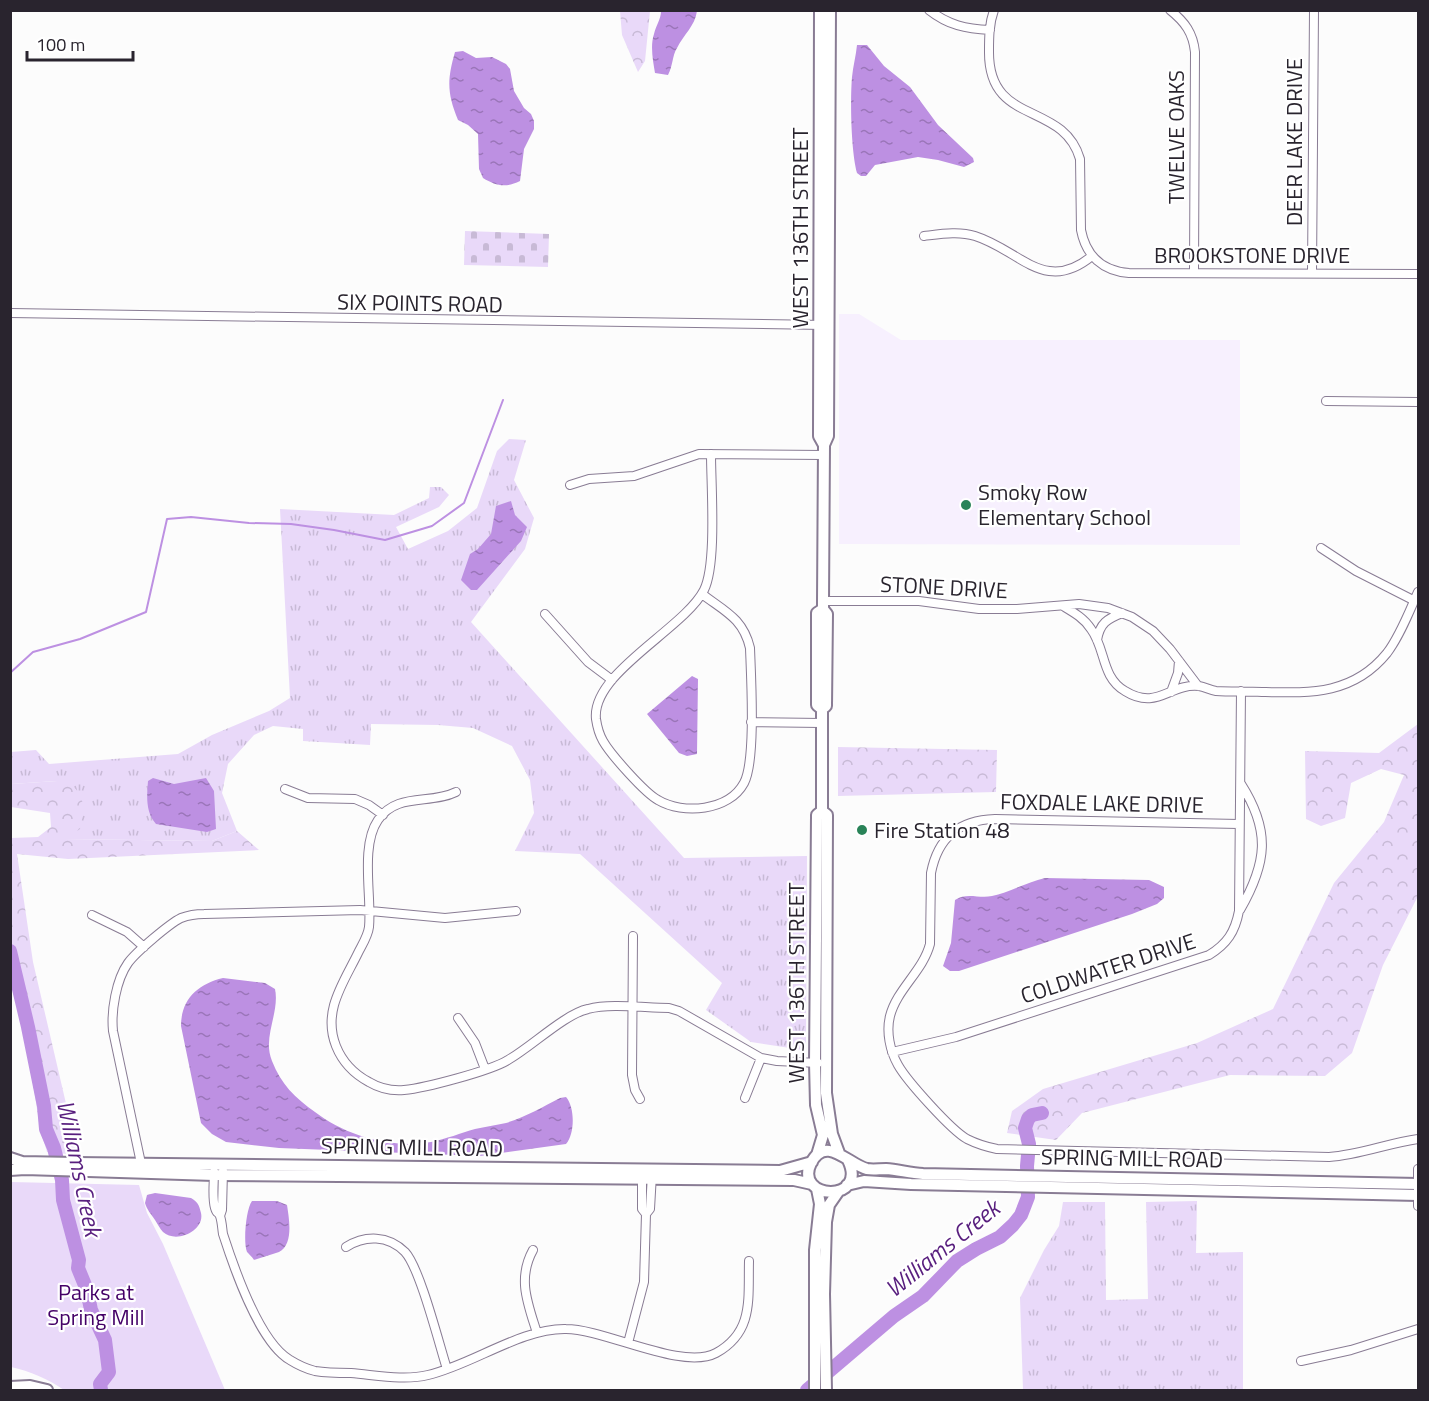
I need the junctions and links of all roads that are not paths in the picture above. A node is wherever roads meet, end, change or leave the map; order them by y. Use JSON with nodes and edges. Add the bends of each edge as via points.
{"nodes":[{"id":1,"x":820,"y":10,"type":"edge"},
{"id":2,"x":830,"y":10,"type":"edge"},
{"id":3,"x":929,"y":10,"type":"edge"},
{"id":4,"x":994,"y":10,"type":"edge"},
{"id":5,"x":1170,"y":10,"type":"edge"},
{"id":6,"x":1314,"y":10,"type":"edge"},
{"id":7,"x":990,"y":30,"type":"junction"},
{"id":8,"x":924,"y":236,"type":"dead end"},
{"id":9,"x":1092,"y":256,"type":"junction"},
{"id":10,"x":1194,"y":273,"type":"junction"},
{"id":11,"x":1312,"y":273,"type":"junction"},
{"id":12,"x":1419,"y":274,"type":"edge"},
{"id":13,"x":10,"y":314,"type":"edge"},
{"id":14,"x":824,"y":325,"type":"junction"},
{"id":15,"x":1326,"y":401,"type":"dead end"},
{"id":16,"x":1419,"y":402,"type":"edge"},
{"id":17,"x":824,"y":450,"type":"junction"},
{"id":18,"x":711,"y":454,"type":"junction"},
{"id":19,"x":570,"y":485,"type":"dead end"},
{"id":20,"x":1321,"y":548,"type":"dead end"},
{"id":21,"x":1419,"y":592,"type":"edge"},
{"id":22,"x":702,"y":594,"type":"junction"},
{"id":23,"x":1414,"y":601,"type":"junction"},
{"id":24,"x":823,"y":605,"type":"junction"},
{"id":25,"x":1063,"y":606,"type":"junction"},
{"id":26,"x":1122,"y":613,"type":"junction"},
{"id":27,"x":545,"y":614,"type":"dead end"},
{"id":28,"x":1097,"y":640,"type":"junction"},
{"id":29,"x":1179,"y":661,"type":"junction"},
{"id":30,"x":612,"y":680,"type":"junction"},
{"id":31,"x":1198,"y":686,"type":"junction"},
{"id":32,"x":1241,"y":691,"type":"junction"},
{"id":33,"x":1171,"y":692,"type":"junction"},
{"id":34,"x":751,"y":722,"type":"junction"},
{"id":35,"x":822,"y":723,"type":"junction"},
{"id":36,"x":1240,"y":783,"type":"junction"},
{"id":37,"x":285,"y":789,"type":"dead end"},
{"id":38,"x":456,"y":792,"type":"dead end"},
{"id":39,"x":382,"y":815,"type":"junction"},
{"id":40,"x":1239,"y":824,"type":"junction"},
{"id":41,"x":369,"y":911,"type":"junction"},
{"id":42,"x":516,"y":911,"type":"dead end"},
{"id":43,"x":1239,"y":911,"type":"junction"},
{"id":44,"x":92,"y":915,"type":"dead end"},
{"id":45,"x":633,"y":936,"type":"dead end"},
{"id":46,"x":144,"y":947,"type":"junction"},
{"id":47,"x":632,"y":1007,"type":"junction"},
{"id":48,"x":458,"y":1018,"type":"dead end"},
{"id":49,"x":892,"y":1052,"type":"junction"},
{"id":50,"x":761,"y":1059,"type":"junction"},
{"id":51,"x":820,"y":1063,"type":"junction"},
{"id":52,"x":485,"y":1069,"type":"junction"},
{"id":53,"x":745,"y":1098,"type":"dead end"},
{"id":54,"x":640,"y":1099,"type":"dead end"},
{"id":55,"x":1419,"y":1139,"type":"edge"},
{"id":56,"x":843,"y":1156,"type":"junction"},
{"id":57,"x":10,"y":1158,"type":"edge"},
{"id":58,"x":815,"y":1158,"type":"junction"},
{"id":59,"x":45,"y":1166,"type":"junction"},
{"id":60,"x":143,"y":1168,"type":"junction"},
{"id":61,"x":1419,"y":1169,"type":"edge"},
{"id":62,"x":10,"y":1170,"type":"edge"},
{"id":63,"x":219,"y":1170,"type":"junction"},
{"id":64,"x":647,"y":1175,"type":"junction"},
{"id":65,"x":1022,"y":1181,"type":"junction"},
{"id":66,"x":1036,"y":1181,"type":"junction"},
{"id":67,"x":1418,"y":1184,"type":"edge"},
{"id":68,"x":815,"y":1186,"type":"junction"},
{"id":69,"x":842,"y":1189,"type":"junction"},
{"id":70,"x":1418,"y":1190,"type":"edge"},
{"id":71,"x":1418,"y":1195,"type":"edge"},
{"id":72,"x":1419,"y":1206,"type":"edge"},
{"id":73,"x":346,"y":1247,"type":"dead end"},
{"id":74,"x":533,"y":1250,"type":"dead end"},
{"id":75,"x":749,"y":1261,"type":"dead end"},
{"id":76,"x":1419,"y":1329,"type":"edge"},
{"id":77,"x":537,"y":1333,"type":"junction"},
{"id":78,"x":628,"y":1343,"type":"junction"},
{"id":79,"x":1301,"y":1361,"type":"dead end"},
{"id":80,"x":447,"y":1369,"type":"junction"},
{"id":81,"x":10,"y":1387,"type":"edge"},
{"id":82,"x":826,"y":1387,"type":"edge"},
{"id":83,"x":46,"y":1390,"type":"edge"},
{"id":84,"x":815,"y":1390,"type":"edge"}],
"edges":[{"from":1,"to":14,"type":"street","name":"WEST 136TH STREET"},
{"from":2,"to":14,"type":"street","name":"WEST 136TH STREET"},
{"from":3,"to":7,"type":"street","via":[[957,26]]},
{"from":4,"to":7,"type":"street"},
{"from":5,"to":10,"type":"street","name":"TWELVE OAKS","via":[[1190,31],[1195,52]]},
{"from":6,"to":11,"type":"street","name":"DEER LAKE DRIVE"},
{"from":7,"to":9,"type":"street","via":[[990,72],[998,90],[1010,102],[1064,131],[1077,148],[1081,230]]},
{"from":8,"to":9,"type":"street","via":[[973,235],[999,245],[1029,265],[1057,273],[1071,270]]},
{"from":9,"to":10,"type":"street","name":"BROOKSTONE DRIVE","via":[[1121,273]]},
{"from":10,"to":11,"type":"street","name":"BROOKSTONE DRIVE"},
{"from":11,"to":12,"type":"street","name":"BROOKSTONE DRIVE"},
{"from":13,"to":14,"type":"street","name":"SIX POINTS ROAD"},
{"from":14,"to":17,"type":"street","name":"WEST 136TH STREET","via":[[828,436]]},
{"from":15,"to":16,"type":"street"},
{"from":17,"to":18,"type":"street"},
{"from":17,"to":24,"type":"street","name":"WEST 136TH STREET"},
{"from":18,"to":19,"type":"street","via":[[690,456],[634,477],[590,479]]},
{"from":18,"to":22,"type":"street","via":[[711,567]]},
{"from":20,"to":23,"type":"street"},
{"from":21,"to":23,"type":"street"},
{"from":22,"to":30,"type":"street"},
{"from":22,"to":34,"type":"street","via":[[737,620],[748,638]]},
{"from":23,"to":32,"type":"street","via":[[1388,651],[1371,669],[1345,685],[1317,692]]},
{"from":24,"to":25,"type":"street","name":"STONE DRIVE","via":[[919,601],[979,609]]},
{"from":24,"to":35,"type":"street","name":"WEST 136TH STREET","via":[[827,614],[826,706],[822,709]]},
{"from":25,"to":26,"type":"street","name":"STONE DRIVE","via":[[1096,606]]},
{"from":25,"to":28,"type":"street","via":[[1084,621]]},
{"from":26,"to":28,"type":"street","via":[[1105,621]]},
{"from":26,"to":29,"type":"street","name":"STONE DRIVE","via":[[1153,631]]},
{"from":27,"to":30,"type":"street","via":[[588,662]]},
{"from":28,"to":33,"type":"street","via":[[1110,677],[1123,690],[1147,699]]},
{"from":29,"to":31,"type":"street","name":"STONE DRIVE"},
{"from":29,"to":33,"type":"street"},
{"from":30,"to":34,"type":"street","via":[[598,700],[601,739],[651,796],[670,806],[707,808],[737,793],[748,772]]},
{"from":31,"to":32,"type":"street"},
{"from":31,"to":33,"type":"street"},
{"from":32,"to":36,"type":"street","name":"COLDWATER DRIVE"},
{"from":34,"to":35,"type":"street"},
{"from":35,"to":51,"type":"street","name":"WEST 136TH STREET","via":[[822,811],[827,815]]},
{"from":36,"to":40,"type":"street","name":"COLDWATER DRIVE"},
{"from":36,"to":43,"type":"street","via":[[1253,803],[1260,829],[1261,866]]},
{"from":37,"to":39,"type":"street","via":[[308,798],[355,799]]},
{"from":38,"to":39,"type":"street","via":[[436,799],[405,801]]},
{"from":39,"to":41,"type":"street","via":[[370,842]]},
{"from":40,"to":43,"type":"street","name":"COLDWATER DRIVE"},
{"from":40,"to":49,"type":"street","name":"FOXDALE LAKE DRIVE","via":[[995,819],[979,820],[956,830],[946,838],[933,862],[930,944],[924,961],[890,1016]]},
{"from":41,"to":42,"type":"street","via":[[445,918]]},
{"from":41,"to":46,"type":"street","via":[[192,915],[172,924]]},
{"from":41,"to":52,"type":"street","via":[[367,935],[333,1006],[334,1042],[343,1059],[369,1082],[394,1090]]},
{"from":43,"to":49,"type":"street","name":"COLDWATER DRIVE","via":[[1232,936],[1209,955],[956,1037]]},
{"from":44,"to":46,"type":"street","via":[[127,932]]},
{"from":45,"to":47,"type":"street"},
{"from":46,"to":60,"type":"street","via":[[124,971],[112,1016]]},
{"from":47,"to":50,"type":"street","via":[[679,1011]]},
{"from":47,"to":52,"type":"street","via":[[576,1013],[507,1061]]},
{"from":47,"to":54,"type":"street","via":[[632,1075]]},
{"from":48,"to":52,"type":"street","via":[[475,1043]]},
{"from":49,"to":55,"type":"street","via":[[898,1067],[958,1132],[986,1147],[1024,1151],[1329,1156]]},
{"from":50,"to":51,"type":"street"},
{"from":50,"to":53,"type":"street"},
{"from":51,"to":56,"type":"street","name":"WEST 136TH STREET","via":[[832,1134]]},
{"from":51,"to":58,"type":"street","name":"WEST 136TH STREET","via":[[816,1105],[823,1135]]},
{"from":56,"to":58,"type":"street","via":[[828,1151]]},
{"from":56,"to":65,"type":"street","name":"SPRING MILL ROAD","via":[[867,1169]]},
{"from":56,"to":69,"type":"street","via":[[851,1173]]},
{"from":57,"to":59,"type":"street","name":"SPRING MILL ROAD"},
{"from":58,"to":64,"type":"street","name":"SPRING MILL ROAD","via":[[780,1171]]},
{"from":58,"to":68,"type":"street","via":[[809,1173]]},
{"from":59,"to":60,"type":"street","name":"SPRING MILL ROAD"},
{"from":59,"to":62,"type":"street","name":"SPRING MILL ROAD"},
{"from":60,"to":63,"type":"street","name":"SPRING MILL ROAD"},
{"from":61,"to":67,"type":"street"},
{"from":63,"to":64,"type":"street","name":"SPRING MILL ROAD"},
{"from":63,"to":80,"type":"street","via":[[215,1210],[258,1323],[274,1347],[290,1360],[315,1371],[405,1377]]},
{"from":64,"to":68,"type":"street","name":"SPRING MILL ROAD","via":[[794,1180]]},
{"from":64,"to":78,"type":"street","via":[[642,1209],[646,1214],[644,1282]]},
{"from":65,"to":66,"type":"street","name":"SPRING MILL ROAD"},
{"from":65,"to":69,"type":"street","name":"SPRING MILL ROAD","via":[[864,1181]]},
{"from":66,"to":67,"type":"street","name":"SPRING MILL ROAD"},
{"from":66,"to":71,"type":"street","name":"SPRING MILL ROAD"},
{"from":67,"to":70,"type":"street"},
{"from":68,"to":69,"type":"street","via":[[827,1193]]},
{"from":68,"to":84,"type":"street","via":[[820,1204],[815,1250]]},
{"from":69,"to":82,"type":"street","via":[[830,1205],[826,1222]]},
{"from":70,"to":71,"type":"street"},
{"from":71,"to":72,"type":"street"},
{"from":73,"to":80,"type":"street","via":[[374,1238],[390,1241],[404,1251],[425,1299]]},
{"from":74,"to":77,"type":"street","via":[[526,1262],[525,1280]]},
{"from":75,"to":78,"type":"street","via":[[747,1315],[739,1334],[723,1349],[692,1358]]},
{"from":76,"to":79,"type":"street"},
{"from":77,"to":78,"type":"street","via":[[576,1330]]},
{"from":77,"to":80,"type":"street"},
{"from":81,"to":83,"type":"street"}]}
